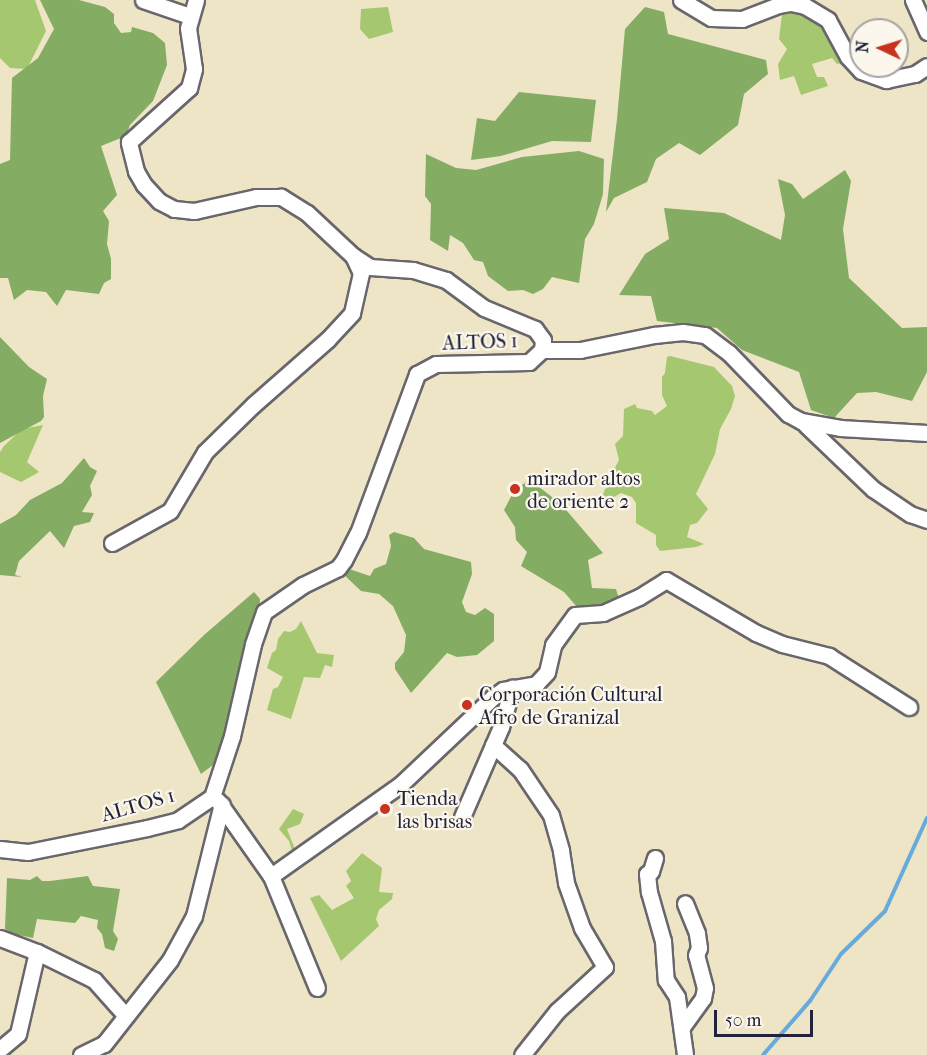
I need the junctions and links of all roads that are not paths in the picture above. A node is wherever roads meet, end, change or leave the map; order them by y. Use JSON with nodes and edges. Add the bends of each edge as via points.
{"nodes":[{"id":1,"x":143,"y":0,"type":"edge"},
{"id":2,"x":196,"y":0,"type":"edge"},
{"id":3,"x":681,"y":0,"type":"edge"},
{"id":4,"x":913,"y":0,"type":"edge"},
{"id":5,"x":190,"y":16,"type":"junction"},
{"id":6,"x":927,"y":32,"type":"edge"},
{"id":7,"x":927,"y":66,"type":"edge"},
{"id":8,"x":353,"y":256,"type":"junction"},
{"id":9,"x":542,"y":350,"type":"junction"},
{"id":10,"x":801,"y":421,"type":"junction"},
{"id":11,"x":927,"y":433,"type":"edge"},
{"id":12,"x":927,"y":520,"type":"edge"},
{"id":13,"x":112,"y":543,"type":"dead end"},
{"id":14,"x":512,"y":688,"type":"junction"},
{"id":15,"x":909,"y":707,"type":"dead end"},
{"id":16,"x":493,"y":745,"type":"junction"},
{"id":17,"x":217,"y":800,"type":"junction"},
{"id":18,"x":462,"y":817,"type":"dead end"},
{"id":19,"x":0,"y":849,"type":"edge"},
{"id":20,"x":656,"y":858,"type":"dead end"},
{"id":21,"x":272,"y":876,"type":"junction"},
{"id":22,"x":685,"y":903,"type":"dead end"},
{"id":23,"x":0,"y":938,"type":"edge"},
{"id":24,"x":37,"y":952,"type":"junction"},
{"id":25,"x":316,"y":988,"type":"dead end"},
{"id":26,"x":126,"y":1016,"type":"junction"},
{"id":27,"x":682,"y":1027,"type":"junction"},
{"id":28,"x":0,"y":1048,"type":"edge"},
{"id":29,"x":81,"y":1055,"type":"edge"},
{"id":30,"x":522,"y":1055,"type":"edge"},
{"id":31,"x":686,"y":1055,"type":"edge"}],
"edges":[{"from":1,"to":5,"type":"street"},
{"from":2,"to":5,"type":"street","name":"ALTOS 1"},
{"from":3,"to":7,"type":"street","via":[[711,18],[742,19],[791,3],[805,6],[828,20],[848,57],[861,71],[885,80],[915,74]]},
{"from":4,"to":6,"type":"street"},
{"from":5,"to":8,"type":"street","name":"ALTOS 1","via":[[194,69],[189,88],[129,142],[144,185],[159,201],[186,211],[214,209],[256,197],[281,198],[307,213]]},
{"from":8,"to":9,"type":"street","name":"ALTOS 1","via":[[370,267],[413,270],[446,280],[484,308],[535,329],[543,340]]},
{"from":8,"to":13,"type":"street","via":[[361,273],[352,313],[205,452],[170,511]]},
{"from":9,"to":10,"type":"street","via":[[580,350],[673,333],[705,335],[729,353],[788,414]]},
{"from":9,"to":17,"type":"street","name":"ALTOS 1","via":[[529,362],[436,364],[417,374],[358,533],[344,560],[338,568],[303,585],[264,612]]},
{"from":10,"to":11,"type":"street","via":[[840,428]]},
{"from":10,"to":12,"type":"street","via":[[873,489],[910,514]]},
{"from":14,"to":15,"type":"street","via":[[536,684],[547,672],[553,645],[575,615],[603,613],[666,580],[756,633],[829,656]]},
{"from":14,"to":16,"type":"street"},
{"from":14,"to":21,"type":"street","via":[[493,697],[401,784]]},
{"from":16,"to":18,"type":"street"},
{"from":16,"to":30,"type":"street","via":[[520,769],[551,815],[566,883],[582,928],[605,967],[557,1011]]},
{"from":17,"to":19,"type":"street","name":"ALTOS 1","via":[[178,820],[85,842],[28,852]]},
{"from":17,"to":21,"type":"street"},
{"from":17,"to":26,"type":"street","via":[[194,916],[170,960]]},
{"from":20,"to":27,"type":"street","via":[[647,874],[649,892],[663,941],[666,980],[677,997]]},
{"from":21,"to":25,"type":"street"},
{"from":22,"to":27,"type":"street","via":[[697,933],[696,955],[705,988],[703,998]]},
{"from":23,"to":24,"type":"street"},
{"from":24,"to":26,"type":"street","via":[[94,980]]},
{"from":24,"to":28,"type":"street","via":[[18,1034]]},
{"from":26,"to":29,"type":"street","via":[[104,1044]]},
{"from":27,"to":31,"type":"street"}]}
